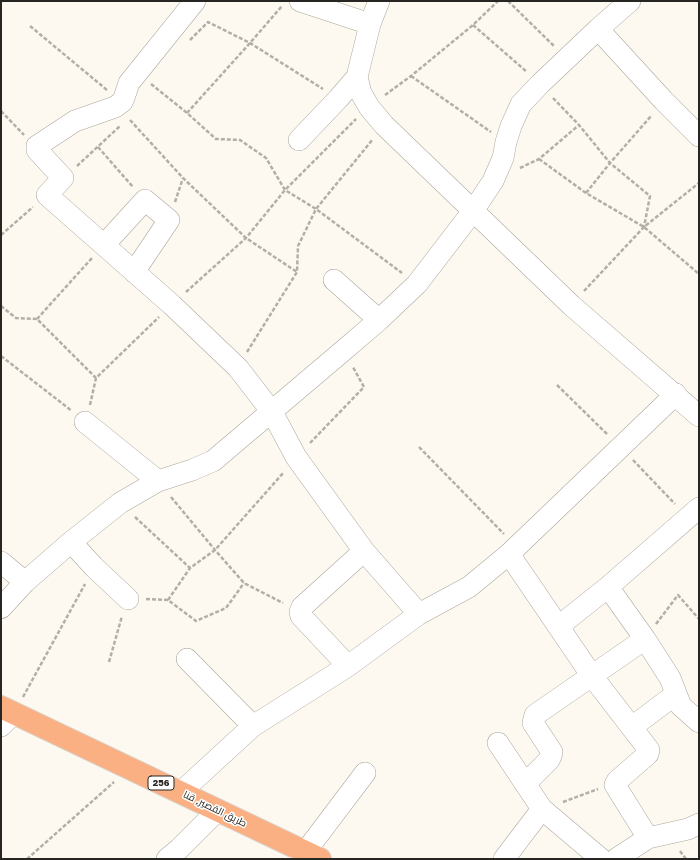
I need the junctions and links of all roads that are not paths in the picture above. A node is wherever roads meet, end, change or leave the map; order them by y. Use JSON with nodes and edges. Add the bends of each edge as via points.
{"nodes":[{"id":1,"x":195,"y":1,"type":"edge"},
{"id":2,"x":300,"y":1,"type":"edge"},
{"id":3,"x":379,"y":1,"type":"edge"},
{"id":4,"x":630,"y":1,"type":"edge"},
{"id":5,"x":370,"y":24,"type":"junction"},
{"id":6,"x":598,"y":28,"type":"junction"},
{"id":7,"x":357,"y":77,"type":"junction"},
{"id":8,"x":697,"y":130,"type":"edge"},
{"id":9,"x":299,"y":140,"type":"dead end"},
{"id":10,"x":473,"y":211,"type":"junction"},
{"id":11,"x":104,"y":246,"type":"junction"},
{"id":12,"x":134,"y":272,"type":"junction"},
{"id":13,"x":334,"y":280,"type":"dead end"},
{"id":14,"x":379,"y":320,"type":"junction"},
{"id":15,"x":690,"y":402,"type":"edge"},
{"id":16,"x":272,"y":412,"type":"junction"},
{"id":17,"x":86,"y":422,"type":"road end"},
{"id":18,"x":158,"y":481,"type":"junction"},
{"id":19,"x":693,"y":513,"type":"edge"},
{"id":20,"x":70,"y":542,"type":"junction"},
{"id":21,"x":364,"y":551,"type":"junction"},
{"id":22,"x":513,"y":551,"type":"junction"},
{"id":23,"x":1,"y":562,"type":"edge"},
{"id":24,"x":25,"y":582,"type":"junction"},
{"id":25,"x":608,"y":587,"type":"junction"},
{"id":26,"x":128,"y":599,"type":"road end"},
{"id":27,"x":1,"y":608,"type":"edge"},
{"id":28,"x":419,"y":614,"type":"junction"},
{"id":29,"x":559,"y":626,"type":"junction"},
{"id":30,"x":645,"y":640,"type":"junction"},
{"id":31,"x":187,"y":659,"type":"dead end"},
{"id":32,"x":348,"y":666,"type":"junction"},
{"id":33,"x":592,"y":676,"type":"junction"},
{"id":34,"x":676,"y":694,"type":"junction"},
{"id":35,"x":5,"y":715,"type":"edge"},
{"id":36,"x":699,"y":722,"type":"edge"},
{"id":37,"x":253,"y":726,"type":"junction"},
{"id":38,"x":632,"y":727,"type":"junction"},
{"id":39,"x":498,"y":743,"type":"dead end"},
{"id":40,"x":365,"y":773,"type":"dead end"},
{"id":41,"x":525,"y":784,"type":"junction"},
{"id":42,"x":181,"y":792,"type":"junction"},
{"id":43,"x":542,"y":809,"type":"junction"},
{"id":44,"x":218,"y":810,"type":"junction"},
{"id":45,"x":699,"y":824,"type":"edge"},
{"id":46,"x":648,"y":838,"type":"junction"},
{"id":47,"x":308,"y":857,"type":"edge"},
{"id":48,"x":167,"y":859,"type":"edge"},
{"id":49,"x":504,"y":859,"type":"edge"},
{"id":50,"x":601,"y":859,"type":"edge"},
{"id":51,"x":616,"y":859,"type":"edge"}],
"edges":[{"from":1,"to":11,"type":"street","via":[[131,80],[125,110],[115,106],[75,121],[36,148],[63,178],[47,195]]},
{"from":2,"to":5,"type":"street"},
{"from":3,"to":5,"type":"street"},
{"from":4,"to":6,"type":"street"},
{"from":5,"to":7,"type":"street"},
{"from":6,"to":8,"type":"street","via":[[664,101]]},
{"from":6,"to":10,"type":"street","via":[[522,104],[511,126],[504,158],[493,181]]},
{"from":7,"to":9,"type":"street"},
{"from":7,"to":10,"type":"street","via":[[369,107],[384,125]]},
{"from":10,"to":14,"type":"street","via":[[417,284]]},
{"from":10,"to":15,"type":"street","via":[[571,304]]},
{"from":11,"to":12,"type":"street"},
{"from":11,"to":12,"type":"street","via":[[145,200],[169,220]]},
{"from":12,"to":16,"type":"street","via":[[238,368]]},
{"from":13,"to":14,"type":"street"},
{"from":14,"to":16,"type":"street"},
{"from":15,"to":22,"type":"street","via":[[621,448]]},
{"from":16,"to":18,"type":"street","via":[[213,461]]},
{"from":16,"to":21,"type":"street","via":[[296,458]]},
{"from":17,"to":18,"type":"street"},
{"from":18,"to":20,"type":"street","via":[[120,503]]},
{"from":19,"to":25,"type":"street"},
{"from":20,"to":24,"type":"street"},
{"from":20,"to":26,"type":"street"},
{"from":21,"to":28,"type":"street"},
{"from":21,"to":32,"type":"street","via":[[302,607],[300,612]]},
{"from":22,"to":28,"type":"street","via":[[469,587]]},
{"from":22,"to":29,"type":"street"},
{"from":23,"to":24,"type":"street"},
{"from":24,"to":27,"type":"street"},
{"from":25,"to":29,"type":"street"},
{"from":25,"to":30,"type":"street"},
{"from":28,"to":32,"type":"street"},
{"from":29,"to":33,"type":"street"},
{"from":30,"to":33,"type":"street"},
{"from":30,"to":34,"type":"street","via":[[670,678]]},
{"from":31,"to":37,"type":"street"},
{"from":32,"to":37,"type":"street"},
{"from":33,"to":38,"type":"street"},
{"from":33,"to":41,"type":"street","via":[[535,715],[532,723],[552,752],[549,760]]},
{"from":34,"to":36,"type":"street","via":[[681,706]]},
{"from":34,"to":38,"type":"street"},
{"from":35,"to":42,"type":"highway","name":"طريق القصير, قنا","number":"256"},
{"from":37,"to":42,"type":"street"},
{"from":38,"to":46,"type":"street","via":[[649,752],[615,785]]},
{"from":39,"to":41,"type":"street"},
{"from":40,"to":47,"type":"street"},
{"from":41,"to":43,"type":"street"},
{"from":42,"to":44,"type":"highway","name":"طريق القصير, قنا","number":"256"},
{"from":43,"to":49,"type":"street"},
{"from":43,"to":50,"type":"street"},
{"from":44,"to":47,"type":"highway","name":"طريق القصير, قنا","number":"256"},
{"from":44,"to":48,"type":"street"},
{"from":45,"to":46,"type":"street"},
{"from":46,"to":51,"type":"street"}]}
